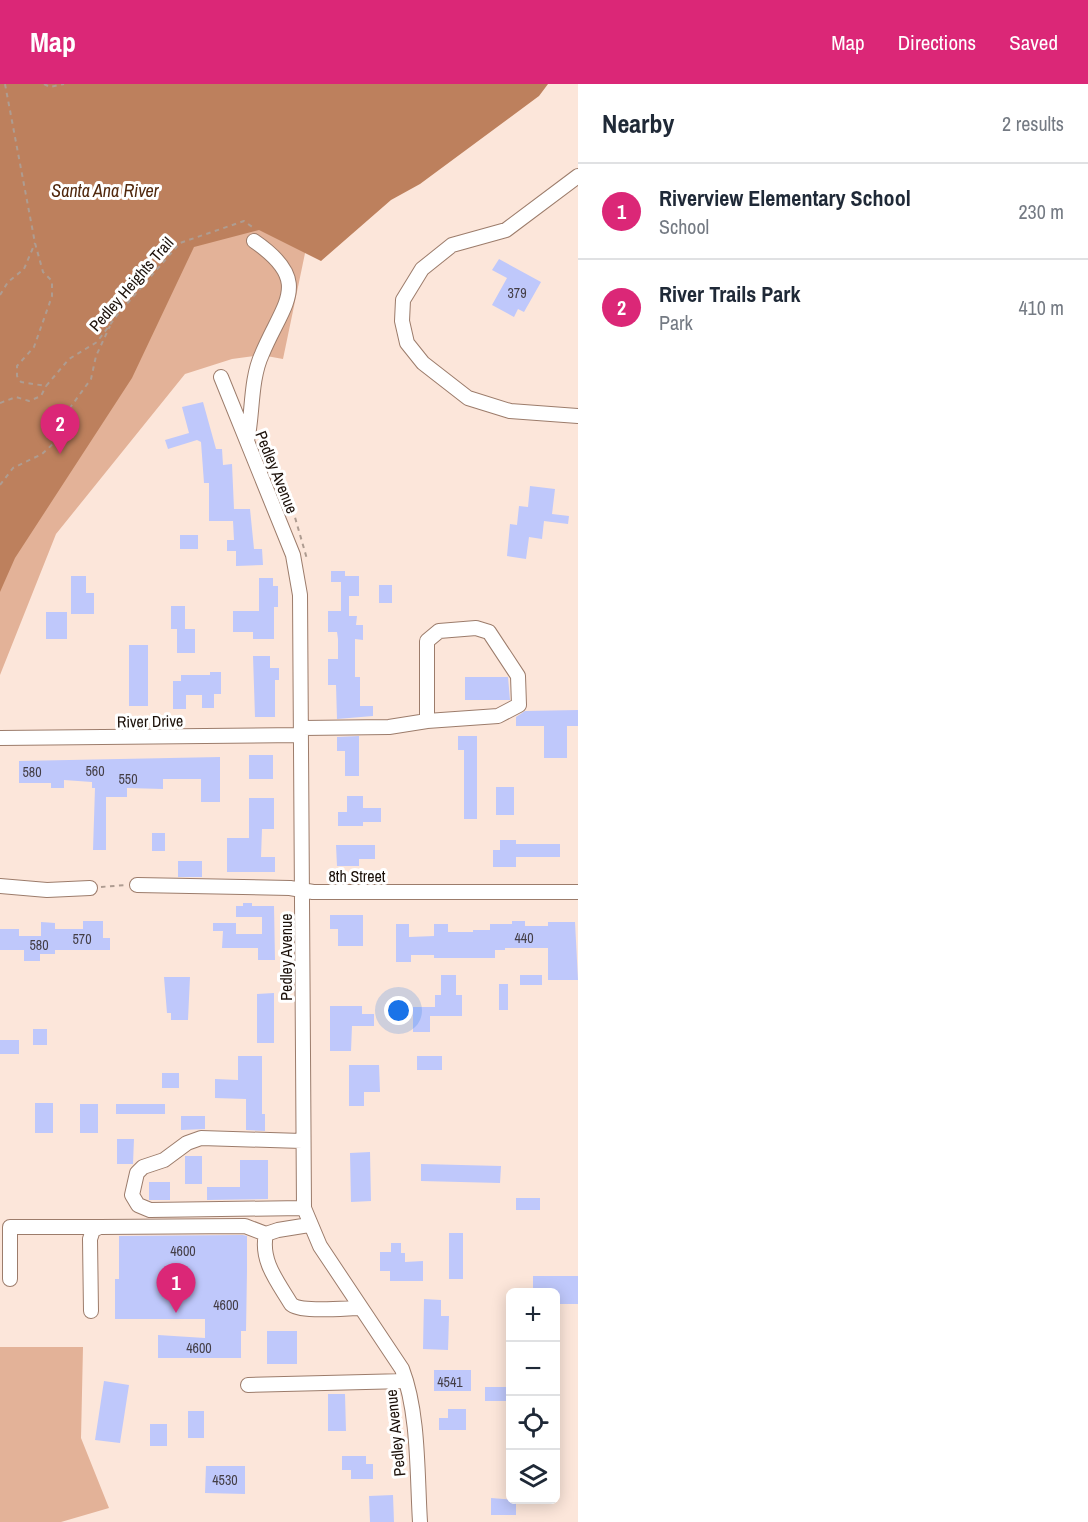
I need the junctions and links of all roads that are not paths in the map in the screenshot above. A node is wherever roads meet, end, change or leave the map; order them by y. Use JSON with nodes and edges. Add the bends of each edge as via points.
{"nodes":[{"id":1,"x":578,"y":176,"type":"edge"},
{"id":2,"x":257,"y":236,"type":"road end"},
{"id":3,"x":221,"y":376,"type":"dead end"},
{"id":4,"x":578,"y":416,"type":"edge"},
{"id":5,"x":252,"y":438,"type":"junction"},
{"id":6,"x":427,"y":721,"type":"junction"},
{"id":7,"x":302,"y":732,"type":"junction"},
{"id":8,"x":0,"y":738,"type":"edge"},
{"id":9,"x":137,"y":885,"type":"road end"},
{"id":10,"x":0,"y":886,"type":"edge"},
{"id":11,"x":90,"y":888,"type":"road end"},
{"id":12,"x":303,"y":890,"type":"junction"},
{"id":13,"x":578,"y":892,"type":"edge"},
{"id":14,"x":302,"y":1141,"type":"junction"},
{"id":15,"x":304,"y":1208,"type":"junction"},
{"id":16,"x":309,"y":1225,"type":"junction"},
{"id":17,"x":100,"y":1227,"type":"junction"},
{"id":18,"x":266,"y":1234,"type":"junction"},
{"id":19,"x":10,"y":1279,"type":"dead end"},
{"id":20,"x":362,"y":1308,"type":"junction"},
{"id":21,"x":91,"y":1311,"type":"dead end"},
{"id":22,"x":406,"y":1380,"type":"junction"},
{"id":23,"x":248,"y":1385,"type":"dead end"},
{"id":24,"x":420,"y":1522,"type":"edge"}],
"edges":[{"from":1,"to":4,"type":"street","via":[[506,230],[452,245],[422,269],[403,300],[402,321],[407,343],[423,363],[468,398],[510,411]]},
{"from":2,"to":5,"type":"street","via":[[286,273],[290,291],[281,319],[261,355]]},
{"from":3,"to":5,"type":"street","name":"Pedley Avenue"},
{"from":5,"to":7,"type":"street","name":"Pedley Avenue","via":[[297,572]]},
{"from":6,"to":6,"type":"street","via":[[498,716],[519,705],[518,676],[489,632],[476,628],[439,631],[427,641]]},
{"from":6,"to":7,"type":"street","name":"River Drive"},
{"from":7,"to":8,"type":"street","name":"River Drive"},
{"from":7,"to":12,"type":"street","name":"Pedley Avenue"},
{"from":9,"to":12,"type":"street","name":"8th Street"},
{"from":10,"to":11,"type":"street"},
{"from":12,"to":13,"type":"street","name":"8th Street"},
{"from":12,"to":14,"type":"street","name":"Pedley Avenue"},
{"from":14,"to":15,"type":"street","name":"Pedley Avenue"},
{"from":14,"to":15,"type":"street","via":[[194,1140],[164,1160],[143,1167],[137,1173],[132,1195],[138,1205],[150,1210]]},
{"from":15,"to":16,"type":"street","name":"Pedley Avenue"},
{"from":16,"to":18,"type":"street"},
{"from":16,"to":20,"type":"street","name":"Pedley Avenue"},
{"from":17,"to":18,"type":"street","via":[[245,1226]]},
{"from":17,"to":19,"type":"street","via":[[10,1227]]},
{"from":17,"to":21,"type":"street","via":[[93,1230],[90,1239]]},
{"from":18,"to":20,"type":"street","via":[[266,1262],[295,1307]]},
{"from":20,"to":22,"type":"street","name":"Pedley Avenue"},
{"from":22,"to":23,"type":"street"},
{"from":22,"to":24,"type":"street","name":"Pedley Avenue"}]}
